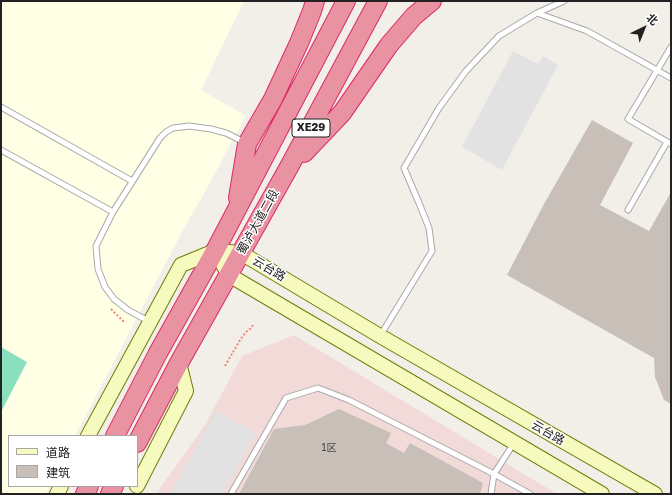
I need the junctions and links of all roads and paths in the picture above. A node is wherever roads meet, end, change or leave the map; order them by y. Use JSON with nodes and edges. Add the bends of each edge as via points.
{"nodes":[{"id":1,"x":315,"y":1,"type":"edge"},
{"id":2,"x":346,"y":1,"type":"edge"},
{"id":3,"x":378,"y":1,"type":"edge"},
{"id":4,"x":432,"y":1,"type":"edge"},
{"id":5,"x":564,"y":1,"type":"edge"},
{"id":6,"x":537,"y":13,"type":"junction"},
{"id":7,"x":671,"y":47,"type":"edge"},
{"id":8,"x":657,"y":71,"type":"junction"},
{"id":9,"x":671,"y":78,"type":"edge"},
{"id":10,"x":1,"y":107,"type":"edge"},
{"id":11,"x":669,"y":143,"type":"edge"},
{"id":12,"x":247,"y":144,"type":"junction"},
{"id":13,"x":1,"y":150,"type":"edge"},
{"id":14,"x":289,"y":167,"type":"junction"},
{"id":15,"x":132,"y":181,"type":"junction"},
{"id":16,"x":628,"y":210,"type":"dead end"},
{"id":17,"x":236,"y":211,"type":"junction"},
{"id":18,"x":113,"y":212,"type":"junction"},
{"id":19,"x":215,"y":251,"type":"junction"},
{"id":20,"x":241,"y":253,"type":"junction"},
{"id":21,"x":229,"y":275,"type":"junction"},
{"id":22,"x":150,"y":322,"type":"junction"},
{"id":23,"x":253,"y":325,"type":"dead end"},
{"id":24,"x":380,"y":336,"type":"junction"},
{"id":25,"x":180,"y":363,"type":"junction"},
{"id":26,"x":225,"y":366,"type":"dead end"},
{"id":27,"x":89,"y":435,"type":"edge"},
{"id":28,"x":116,"y":435,"type":"edge"},
{"id":29,"x":138,"y":441,"type":"edge"},
{"id":30,"x":515,"y":442,"type":"junction"},
{"id":31,"x":494,"y":474,"type":"junction"},
{"id":32,"x":138,"y":484,"type":"edge"},
{"id":33,"x":230,"y":494,"type":"edge"},
{"id":34,"x":491,"y":494,"type":"edge"},
{"id":35,"x":530,"y":494,"type":"edge"},
{"id":36,"x":602,"y":494,"type":"edge"},
{"id":37,"x":654,"y":494,"type":"edge"}],
"edges":[{"from":1,"to":12,"type":"highway","via":[[280,85]]},
{"from":2,"to":17,"type":"highway","name":"蜀泸大道二段","number":"XE29"},
{"from":3,"to":14,"type":"highway","name":"蜀泸大道二段","number":"XE29"},
{"from":4,"to":14,"type":"highway","via":[[414,16],[389,45],[342,113]]},
{"from":5,"to":6,"type":"lane"},
{"from":6,"to":8,"type":"lane","via":[[586,31]]},
{"from":6,"to":24,"type":"lane","via":[[499,36],[466,71],[439,108],[404,168],[429,228],[432,251]]},
{"from":7,"to":8,"type":"lane"},
{"from":8,"to":9,"type":"lane"},
{"from":8,"to":11,"type":"lane","via":[[628,119]]},
{"from":10,"to":15,"type":"lane"},
{"from":11,"to":16,"type":"lane"},
{"from":12,"to":15,"type":"lane","via":[[226,133],[211,129],[189,126],[173,128],[160,138]]},
{"from":12,"to":17,"type":"highway"},
{"from":13,"to":18,"type":"lane"},
{"from":14,"to":20,"type":"highway","name":"蜀泸大道二段","number":"XE29"},
{"from":15,"to":18,"type":"lane"},
{"from":17,"to":19,"type":"highway","name":"蜀泸大道二段","number":"XE29"},
{"from":18,"to":22,"type":"lane","via":[[96,246],[98,269],[114,299]]},
{"from":19,"to":20,"type":"street","name":"云台路"},
{"from":19,"to":21,"type":"street","name":"云台路"},
{"from":19,"to":22,"type":"street","via":[[181,265]]},
{"from":19,"to":28,"type":"highway","name":"蜀泸大道二段","number":"XE29"},
{"from":20,"to":21,"type":"highway","name":"蜀泸大道二段","number":"XE29"},
{"from":20,"to":24,"type":"street","name":"云台路"},
{"from":21,"to":25,"type":"highway","name":"蜀泸大道二段","number":"XE29"},
{"from":21,"to":30,"type":"street","name":"云台路"},
{"from":22,"to":27,"type":"street"},
{"from":23,"to":26,"type":"path","via":[[240,340]]},
{"from":24,"to":37,"type":"street","name":"云台路"},
{"from":25,"to":29,"type":"highway","name":"蜀泸大道二段","number":"XE29"},
{"from":25,"to":32,"type":"street","via":[[186,391]]},
{"from":30,"to":31,"type":"lane"},
{"from":30,"to":36,"type":"street","name":"云台路"},
{"from":31,"to":33,"type":"lane","via":[[349,400],[318,388],[286,398]]},
{"from":31,"to":34,"type":"lane"},
{"from":31,"to":35,"type":"lane"}]}
